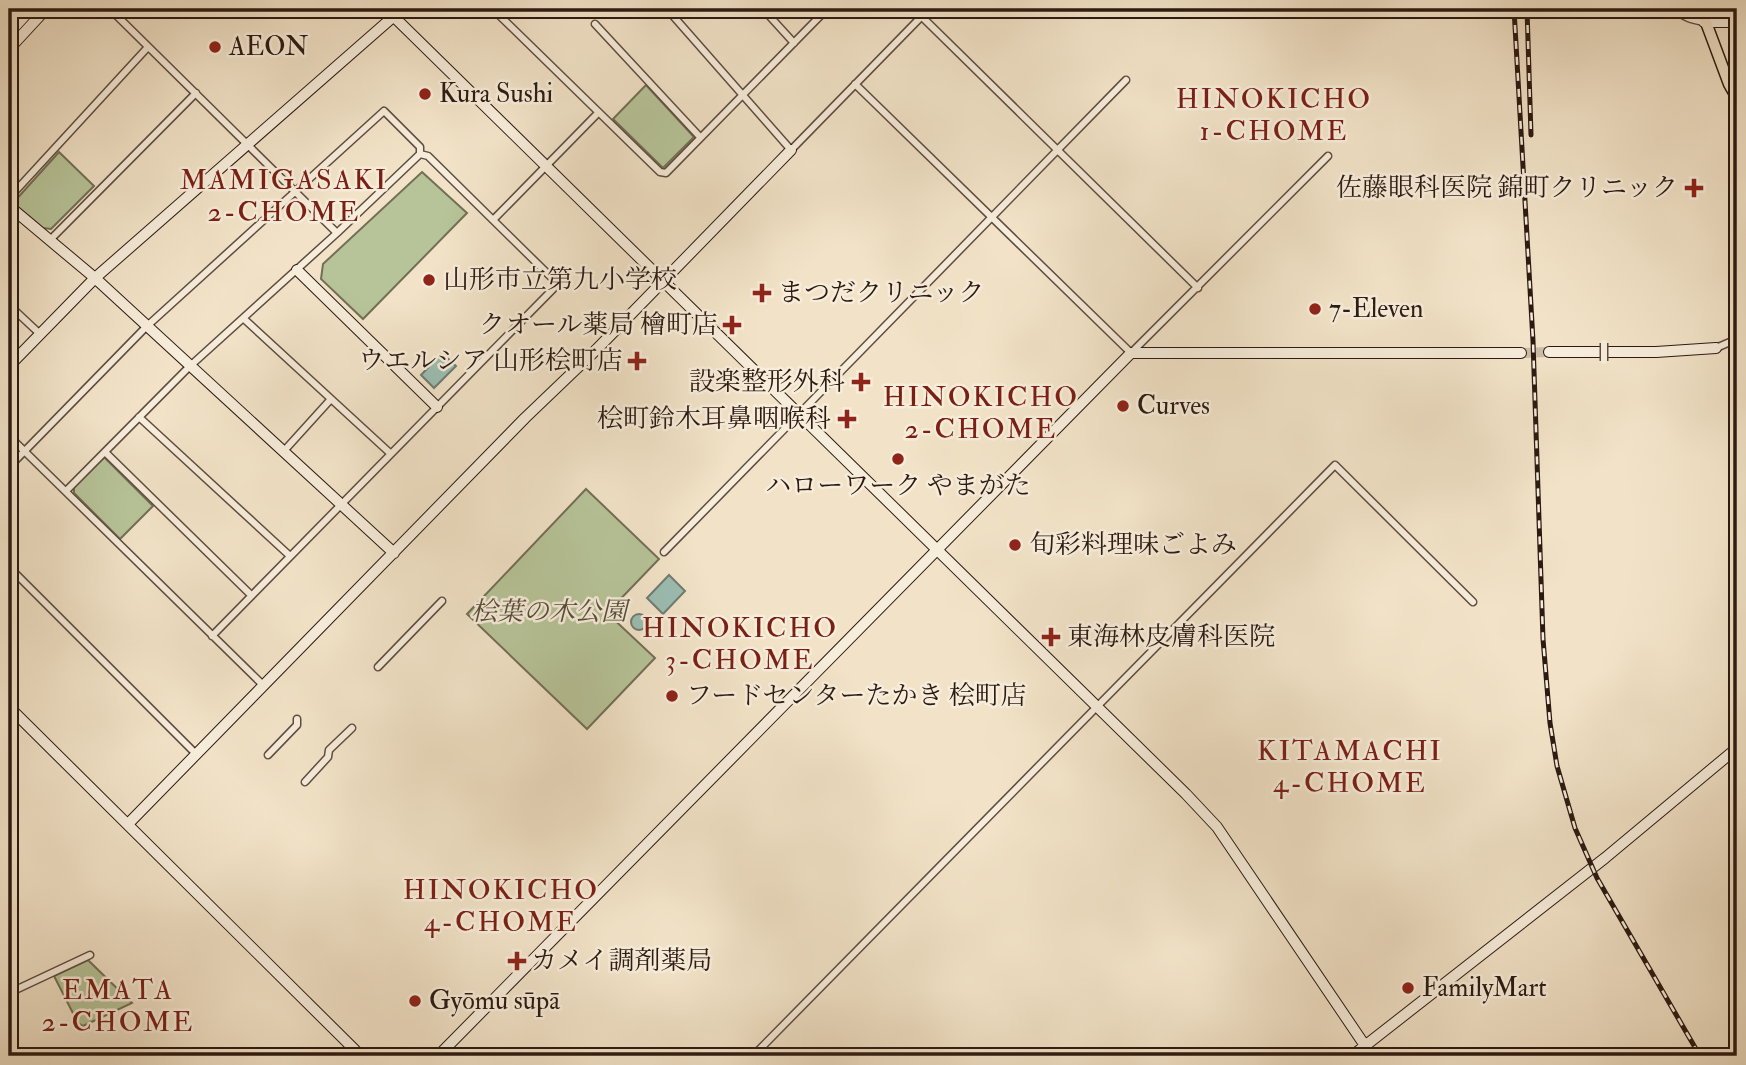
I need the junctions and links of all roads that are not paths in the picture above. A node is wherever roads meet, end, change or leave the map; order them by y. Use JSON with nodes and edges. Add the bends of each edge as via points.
{"nodes":[{"id":1,"x":31,"y":9,"type":"edge"},
{"id":2,"x":46,"y":9,"type":"edge"},
{"id":3,"x":110,"y":9,"type":"edge"},
{"id":4,"x":667,"y":9,"type":"edge"},
{"id":5,"x":763,"y":9,"type":"edge"},
{"id":6,"x":827,"y":9,"type":"edge"},
{"id":7,"x":914,"y":9,"type":"edge"},
{"id":8,"x":1676,"y":9,"type":"edge"},
{"id":9,"x":1701,"y":9,"type":"edge"},
{"id":10,"x":394,"y":11,"type":"edge"},
{"id":11,"x":500,"y":16,"type":"dead end"},
{"id":12,"x":922,"y":16,"type":"junction"},
{"id":13,"x":1704,"y":22,"type":"junction"},
{"id":14,"x":1736,"y":22,"type":"edge"},
{"id":15,"x":595,"y":24,"type":"dead end"},
{"id":16,"x":9,"y":33,"type":"edge"},
{"id":17,"x":794,"y":43,"type":"junction"},
{"id":18,"x":148,"y":47,"type":"junction"},
{"id":19,"x":9,"y":49,"type":"edge"},
{"id":20,"x":1126,"y":80,"type":"dead end"},
{"id":21,"x":855,"y":84,"type":"junction"},
{"id":22,"x":196,"y":93,"type":"junction"},
{"id":23,"x":742,"y":95,"type":"junction"},
{"id":24,"x":1737,"y":98,"type":"edge"},
{"id":25,"x":598,"y":113,"type":"junction"},
{"id":26,"x":700,"y":137,"type":"junction"},
{"id":27,"x":247,"y":144,"type":"junction"},
{"id":28,"x":1057,"y":149,"type":"junction"},
{"id":29,"x":791,"y":150,"type":"junction"},
{"id":30,"x":420,"y":154,"type":"junction"},
{"id":31,"x":1328,"y":156,"type":"dead end"},
{"id":32,"x":546,"y":166,"type":"junction"},
{"id":33,"x":294,"y":192,"type":"junction"},
{"id":34,"x":9,"y":198,"type":"edge"},
{"id":35,"x":9,"y":206,"type":"edge"},
{"id":36,"x":992,"y":216,"type":"junction"},
{"id":37,"x":494,"y":219,"type":"junction"},
{"id":38,"x":337,"y":233,"type":"junction"},
{"id":39,"x":50,"y":240,"type":"junction"},
{"id":40,"x":297,"y":270,"type":"junction"},
{"id":41,"x":94,"y":278,"type":"junction"},
{"id":42,"x":664,"y":281,"type":"junction"},
{"id":43,"x":1198,"y":288,"type":"junction"},
{"id":44,"x":9,"y":305,"type":"edge"},
{"id":45,"x":243,"y":318,"type":"junction"},
{"id":46,"x":146,"y":327,"type":"junction"},
{"id":47,"x":40,"y":334,"type":"junction"},
{"id":48,"x":1737,"y":339,"type":"edge"},
{"id":49,"x":1604,"y":343,"type":"dead end"},
{"id":50,"x":1716,"y":348,"type":"joint"},
{"id":51,"x":1549,"y":352,"type":"tunnel mouth"},
{"id":52,"x":1131,"y":353,"type":"junction"},
{"id":53,"x":1521,"y":353,"type":"tunnel mouth"},
{"id":54,"x":1604,"y":361,"type":"dead end"},
{"id":55,"x":9,"y":366,"type":"edge"},
{"id":56,"x":189,"y":367,"type":"junction"},
{"id":57,"x":331,"y":399,"type":"junction"},
{"id":58,"x":437,"y":407,"type":"junction"},
{"id":59,"x":799,"y":413,"type":"junction"},
{"id":60,"x":139,"y":417,"type":"junction"},
{"id":61,"x":9,"y":436,"type":"edge"},
{"id":62,"x":24,"y":451,"type":"junction"},
{"id":63,"x":105,"y":452,"type":"junction"},
{"id":64,"x":283,"y":452,"type":"junction"},
{"id":65,"x":391,"y":454,"type":"junction"},
{"id":66,"x":9,"y":467,"type":"edge"},
{"id":67,"x":66,"y":491,"type":"junction"},
{"id":68,"x":341,"y":505,"type":"junction"},
{"id":69,"x":937,"y":549,"type":"junction"},
{"id":70,"x":664,"y":552,"type":"dead end"},
{"id":71,"x":394,"y":553,"type":"junction"},
{"id":72,"x":290,"y":556,"type":"junction"},
{"id":73,"x":9,"y":567,"type":"edge"},
{"id":74,"x":251,"y":595,"type":"junction"},
{"id":75,"x":442,"y":601,"type":"dead end"},
{"id":76,"x":1473,"y":602,"type":"dead end"},
{"id":77,"x":212,"y":636,"type":"junction"},
{"id":78,"x":378,"y":667,"type":"dead end"},
{"id":79,"x":264,"y":686,"type":"junction"},
{"id":80,"x":9,"y":707,"type":"edge"},
{"id":81,"x":1095,"y":707,"type":"junction"},
{"id":82,"x":297,"y":719,"type":"dead end"},
{"id":83,"x":352,"y":727,"type":"dead end"},
{"id":84,"x":1737,"y":748,"type":"edge"},
{"id":85,"x":197,"y":755,"type":"junction"},
{"id":86,"x":268,"y":755,"type":"dead end"},
{"id":87,"x":305,"y":782,"type":"dead end"},
{"id":88,"x":128,"y":824,"type":"junction"},
{"id":89,"x":90,"y":955,"type":"dead end"},
{"id":90,"x":9,"y":993,"type":"edge"},
{"id":91,"x":1364,"y":1046,"type":"junction"},
{"id":92,"x":361,"y":1056,"type":"edge"},
{"id":93,"x":438,"y":1056,"type":"edge"},
{"id":94,"x":753,"y":1056,"type":"edge"},
{"id":95,"x":1352,"y":1056,"type":"edge"},
{"id":96,"x":1372,"y":1056,"type":"edge"}],
"edges":[{"from":1,"to":16,"type":"street"},
{"from":2,"to":19,"type":"street"},
{"from":3,"to":18,"type":"street"},
{"from":4,"to":23,"type":"street"},
{"from":5,"to":17,"type":"street"},
{"from":6,"to":17,"type":"street"},
{"from":7,"to":12,"type":"street"},
{"from":8,"to":13,"type":"street"},
{"from":9,"to":13,"type":"main road"},
{"from":10,"to":27,"type":"street"},
{"from":10,"to":32,"type":"street"},
{"from":11,"to":25,"type":"street"},
{"from":12,"to":21,"type":"street"},
{"from":12,"to":28,"type":"street"},
{"from":13,"to":14,"type":"street"},
{"from":13,"to":24,"type":"main road"},
{"from":15,"to":26,"type":"street"},
{"from":17,"to":23,"type":"street"},
{"from":18,"to":22,"type":"street"},
{"from":18,"to":34,"type":"street"},
{"from":20,"to":28,"type":"street"},
{"from":21,"to":29,"type":"street"},
{"from":21,"to":36,"type":"street"},
{"from":22,"to":27,"type":"street"},
{"from":22,"to":39,"type":"street"},
{"from":23,"to":26,"type":"street"},
{"from":23,"to":29,"type":"street"},
{"from":25,"to":26,"type":"street","via":[[660,172],[666,173]]},
{"from":25,"to":32,"type":"street"},
{"from":27,"to":33,"type":"street"},
{"from":27,"to":41,"type":"street"},
{"from":28,"to":36,"type":"street"},
{"from":28,"to":43,"type":"street"},
{"from":29,"to":42,"type":"street"},
{"from":30,"to":33,"type":"street","via":[[420,147],[384,111]]},
{"from":30,"to":37,"type":"street","via":[[429,156]]},
{"from":30,"to":38,"type":"street"},
{"from":31,"to":43,"type":"street"},
{"from":32,"to":37,"type":"street"},
{"from":32,"to":42,"type":"street"},
{"from":33,"to":38,"type":"street"},
{"from":33,"to":46,"type":"street"},
{"from":35,"to":39,"type":"street"},
{"from":36,"to":52,"type":"street"},
{"from":36,"to":59,"type":"street"},
{"from":37,"to":58,"type":"street","via":[[556,286]]},
{"from":38,"to":40,"type":"street"},
{"from":39,"to":41,"type":"street"},
{"from":40,"to":45,"type":"street"},
{"from":40,"to":58,"type":"street"},
{"from":41,"to":46,"type":"street"},
{"from":41,"to":47,"type":"street"},
{"from":42,"to":59,"type":"street"},
{"from":42,"to":71,"type":"street"},
{"from":43,"to":52,"type":"street"},
{"from":44,"to":47,"type":"street"},
{"from":45,"to":56,"type":"street"},
{"from":45,"to":57,"type":"street"},
{"from":46,"to":56,"type":"street"},
{"from":46,"to":62,"type":"street"},
{"from":47,"to":55,"type":"street"},
{"from":48,"to":50,"type":"street"},
{"from":49,"to":54,"type":"street","bridge":true},
{"from":50,"to":51,"type":"street"},
{"from":52,"to":53,"type":"street"},
{"from":52,"to":69,"type":"street"},
{"from":56,"to":60,"type":"street"},
{"from":56,"to":64,"type":"street"},
{"from":57,"to":64,"type":"street"},
{"from":57,"to":65,"type":"street"},
{"from":58,"to":65,"type":"street"},
{"from":59,"to":69,"type":"street"},
{"from":59,"to":70,"type":"street"},
{"from":60,"to":63,"type":"street"},
{"from":60,"to":72,"type":"street"},
{"from":61,"to":62,"type":"street"},
{"from":62,"to":66,"type":"street"},
{"from":62,"to":67,"type":"street"},
{"from":63,"to":67,"type":"street"},
{"from":63,"to":74,"type":"street"},
{"from":64,"to":68,"type":"street"},
{"from":65,"to":68,"type":"street"},
{"from":67,"to":77,"type":"street"},
{"from":68,"to":71,"type":"street"},
{"from":68,"to":72,"type":"street"},
{"from":69,"to":81,"type":"street"},
{"from":69,"to":93,"type":"street"},
{"from":71,"to":79,"type":"street"},
{"from":72,"to":74,"type":"street"},
{"from":73,"to":85,"type":"street"},
{"from":74,"to":77,"type":"street"},
{"from":75,"to":78,"type":"street"},
{"from":76,"to":81,"type":"street","via":[[1335,465]]},
{"from":77,"to":79,"type":"street"},
{"from":79,"to":85,"type":"street"},
{"from":80,"to":88,"type":"street"},
{"from":81,"to":91,"type":"street","via":[[1217,827]]},
{"from":81,"to":94,"type":"street"},
{"from":82,"to":86,"type":"street","via":[[297,725]]},
{"from":83,"to":87,"type":"street"},
{"from":84,"to":91,"type":"street","via":[[1605,858]]},
{"from":85,"to":88,"type":"street"},
{"from":88,"to":92,"type":"street"},
{"from":89,"to":90,"type":"street"},
{"from":91,"to":95,"type":"street"},
{"from":91,"to":96,"type":"street"}]}
